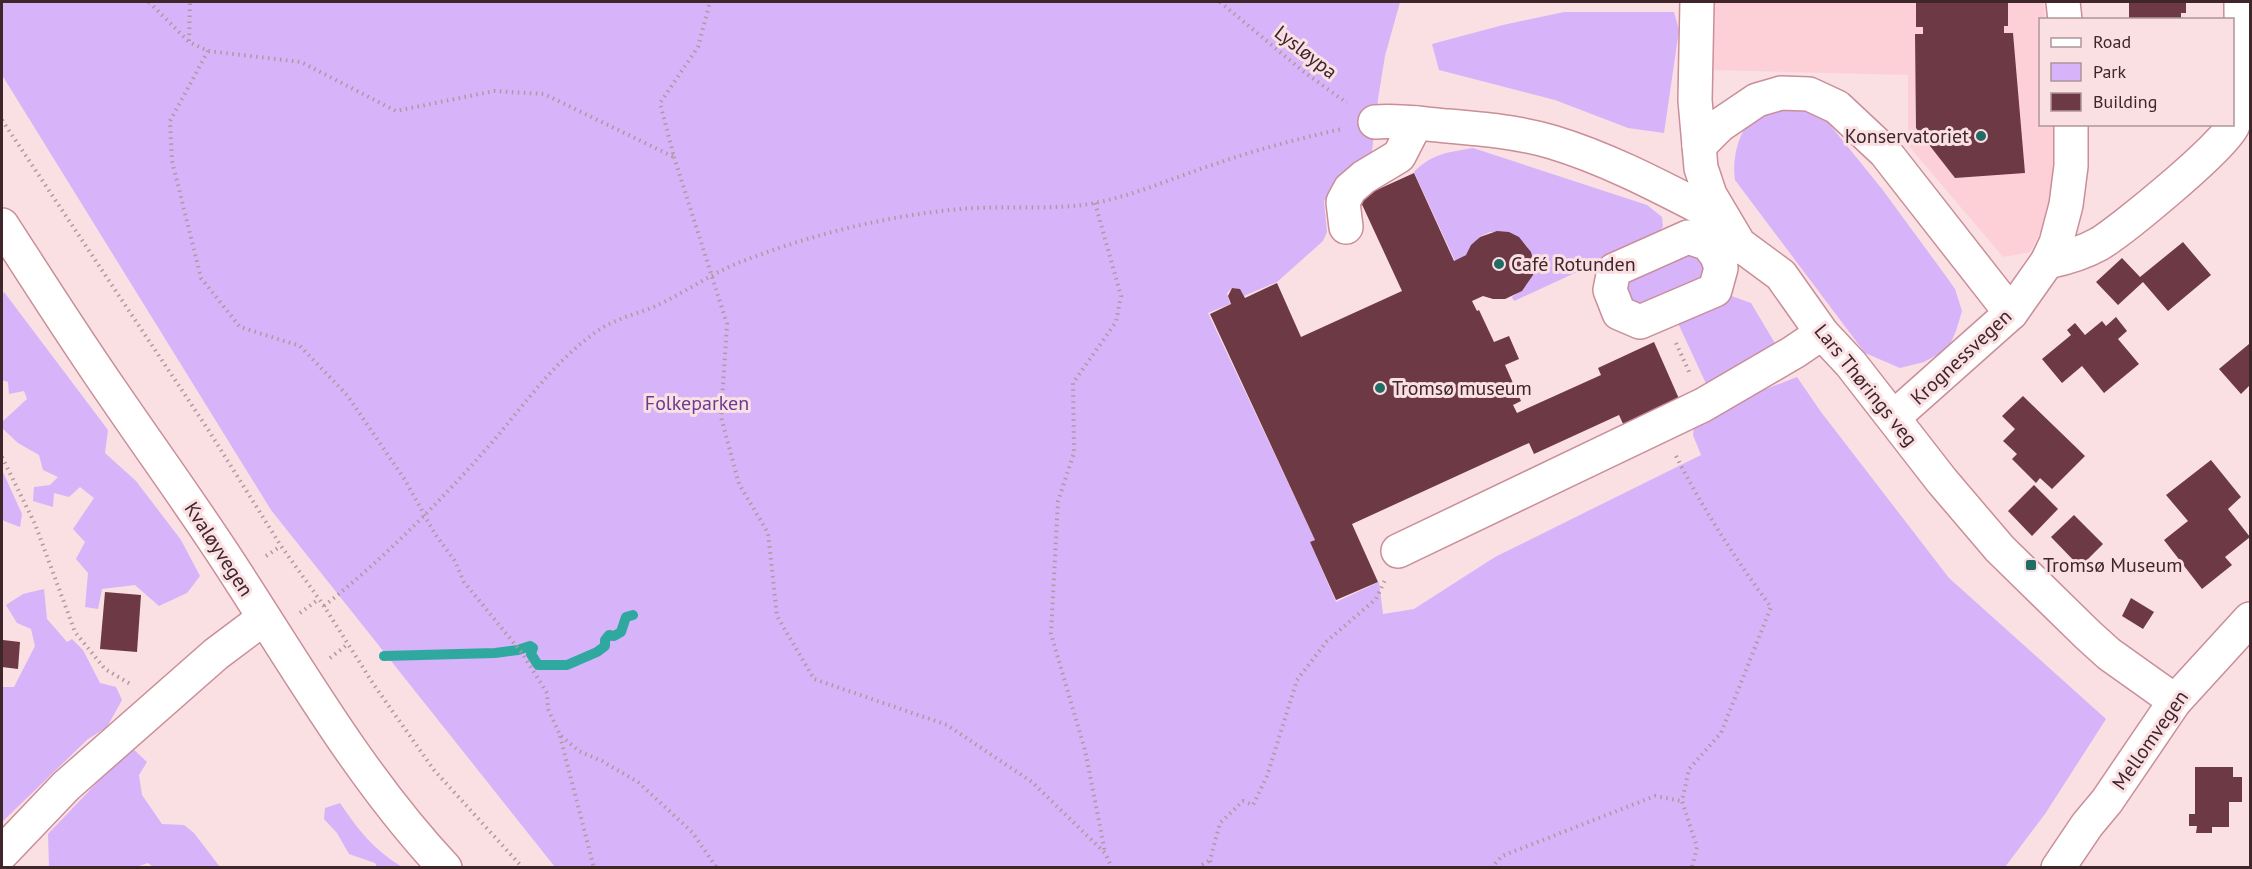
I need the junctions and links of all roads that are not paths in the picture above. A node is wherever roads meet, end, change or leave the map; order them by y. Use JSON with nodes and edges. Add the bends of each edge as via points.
{"nodes":[{"id":1,"x":1697,"y":2,"type":"edge"},
{"id":2,"x":2063,"y":2,"type":"edge"},
{"id":3,"x":2241,"y":2,"type":"edge"},
{"id":4,"x":2065,"y":18,"type":"edge"},
{"id":5,"x":2234,"y":117,"type":"edge"},
{"id":6,"x":1375,"y":122,"type":"road end"},
{"id":7,"x":1416,"y":123,"type":"junction"},
{"id":8,"x":2071,"y":126,"type":"edge"},
{"id":9,"x":2232,"y":126,"type":"edge"},
{"id":10,"x":1699,"y":146,"type":"junction"},
{"id":11,"x":2,"y":225,"type":"edge"},
{"id":12,"x":1346,"y":227,"type":"dead end"},
{"id":13,"x":1726,"y":240,"type":"junction"},
{"id":14,"x":2047,"y":262,"type":"junction"},
{"id":15,"x":2011,"y":313,"type":"junction"},
{"id":16,"x":1822,"y":333,"type":"junction"},
{"id":17,"x":1894,"y":417,"type":"junction"},
{"id":18,"x":1398,"y":551,"type":"road end"},
{"id":19,"x":264,"y":618,"type":"junction"},
{"id":20,"x":2250,"y":619,"type":"edge"},
{"id":21,"x":2175,"y":701,"type":"junction"},
{"id":22,"x":2,"y":853,"type":"edge"},
{"id":23,"x":2,"y":860,"type":"edge"},
{"id":24,"x":11,"y":867,"type":"edge"},
{"id":25,"x":445,"y":867,"type":"edge"},
{"id":26,"x":2058,"y":867,"type":"edge"}],
"edges":[{"from":1,"to":10,"type":"street","name":"Lars Thørings veg","via":[[1695,100]]},
{"from":2,"to":4,"type":"street"},
{"from":3,"to":5,"type":"street","via":[[2239,88]]},
{"from":6,"to":7,"type":"street"},
{"from":7,"to":12,"type":"street","via":[[1399,156],[1350,189],[1343,202]]},
{"from":7,"to":13,"type":"street","via":[[1525,135],[1553,142],[1647,180]]},
{"from":8,"to":14,"type":"street","name":"Krognessvegen","via":[[2066,205]]},
{"from":9,"to":14,"type":"street","via":[[2216,148],[2105,241],[2074,256]]},
{"from":10,"to":13,"type":"street","name":"Lars Thørings veg","via":[[1704,177]]},
{"from":10,"to":15,"type":"street","via":[[1720,125],[1757,100],[1781,93],[1809,94],[1837,107],[1885,152]]},
{"from":11,"to":19,"type":"street","name":"Kvaløyvegen"},
{"from":13,"to":13,"type":"street","via":[[1715,290],[1640,322],[1619,313],[1610,290],[1614,270],[1688,237],[1708,244]]},
{"from":13,"to":16,"type":"street","name":"Lars Thørings veg","via":[[1781,275]]},
{"from":14,"to":15,"type":"street","name":"Krognessvegen"},
{"from":15,"to":17,"type":"street","name":"Krognessvegen"},
{"from":16,"to":17,"type":"street","name":"Lars Thørings veg"},
{"from":16,"to":18,"type":"street","via":[[1703,405]]},
{"from":17,"to":21,"type":"street","name":"Lars Thørings veg","via":[[2000,549],[2088,635]]},
{"from":19,"to":22,"type":"street","via":[[216,654],[66,786]]},
{"from":19,"to":25,"type":"street","name":"Kvaløyvegen","via":[[383,793]]},
{"from":20,"to":21,"type":"street","name":"Mellomvegen"},
{"from":21,"to":26,"type":"street","name":"Mellomvegen"},
{"from":23,"to":24,"type":"street"}]}
